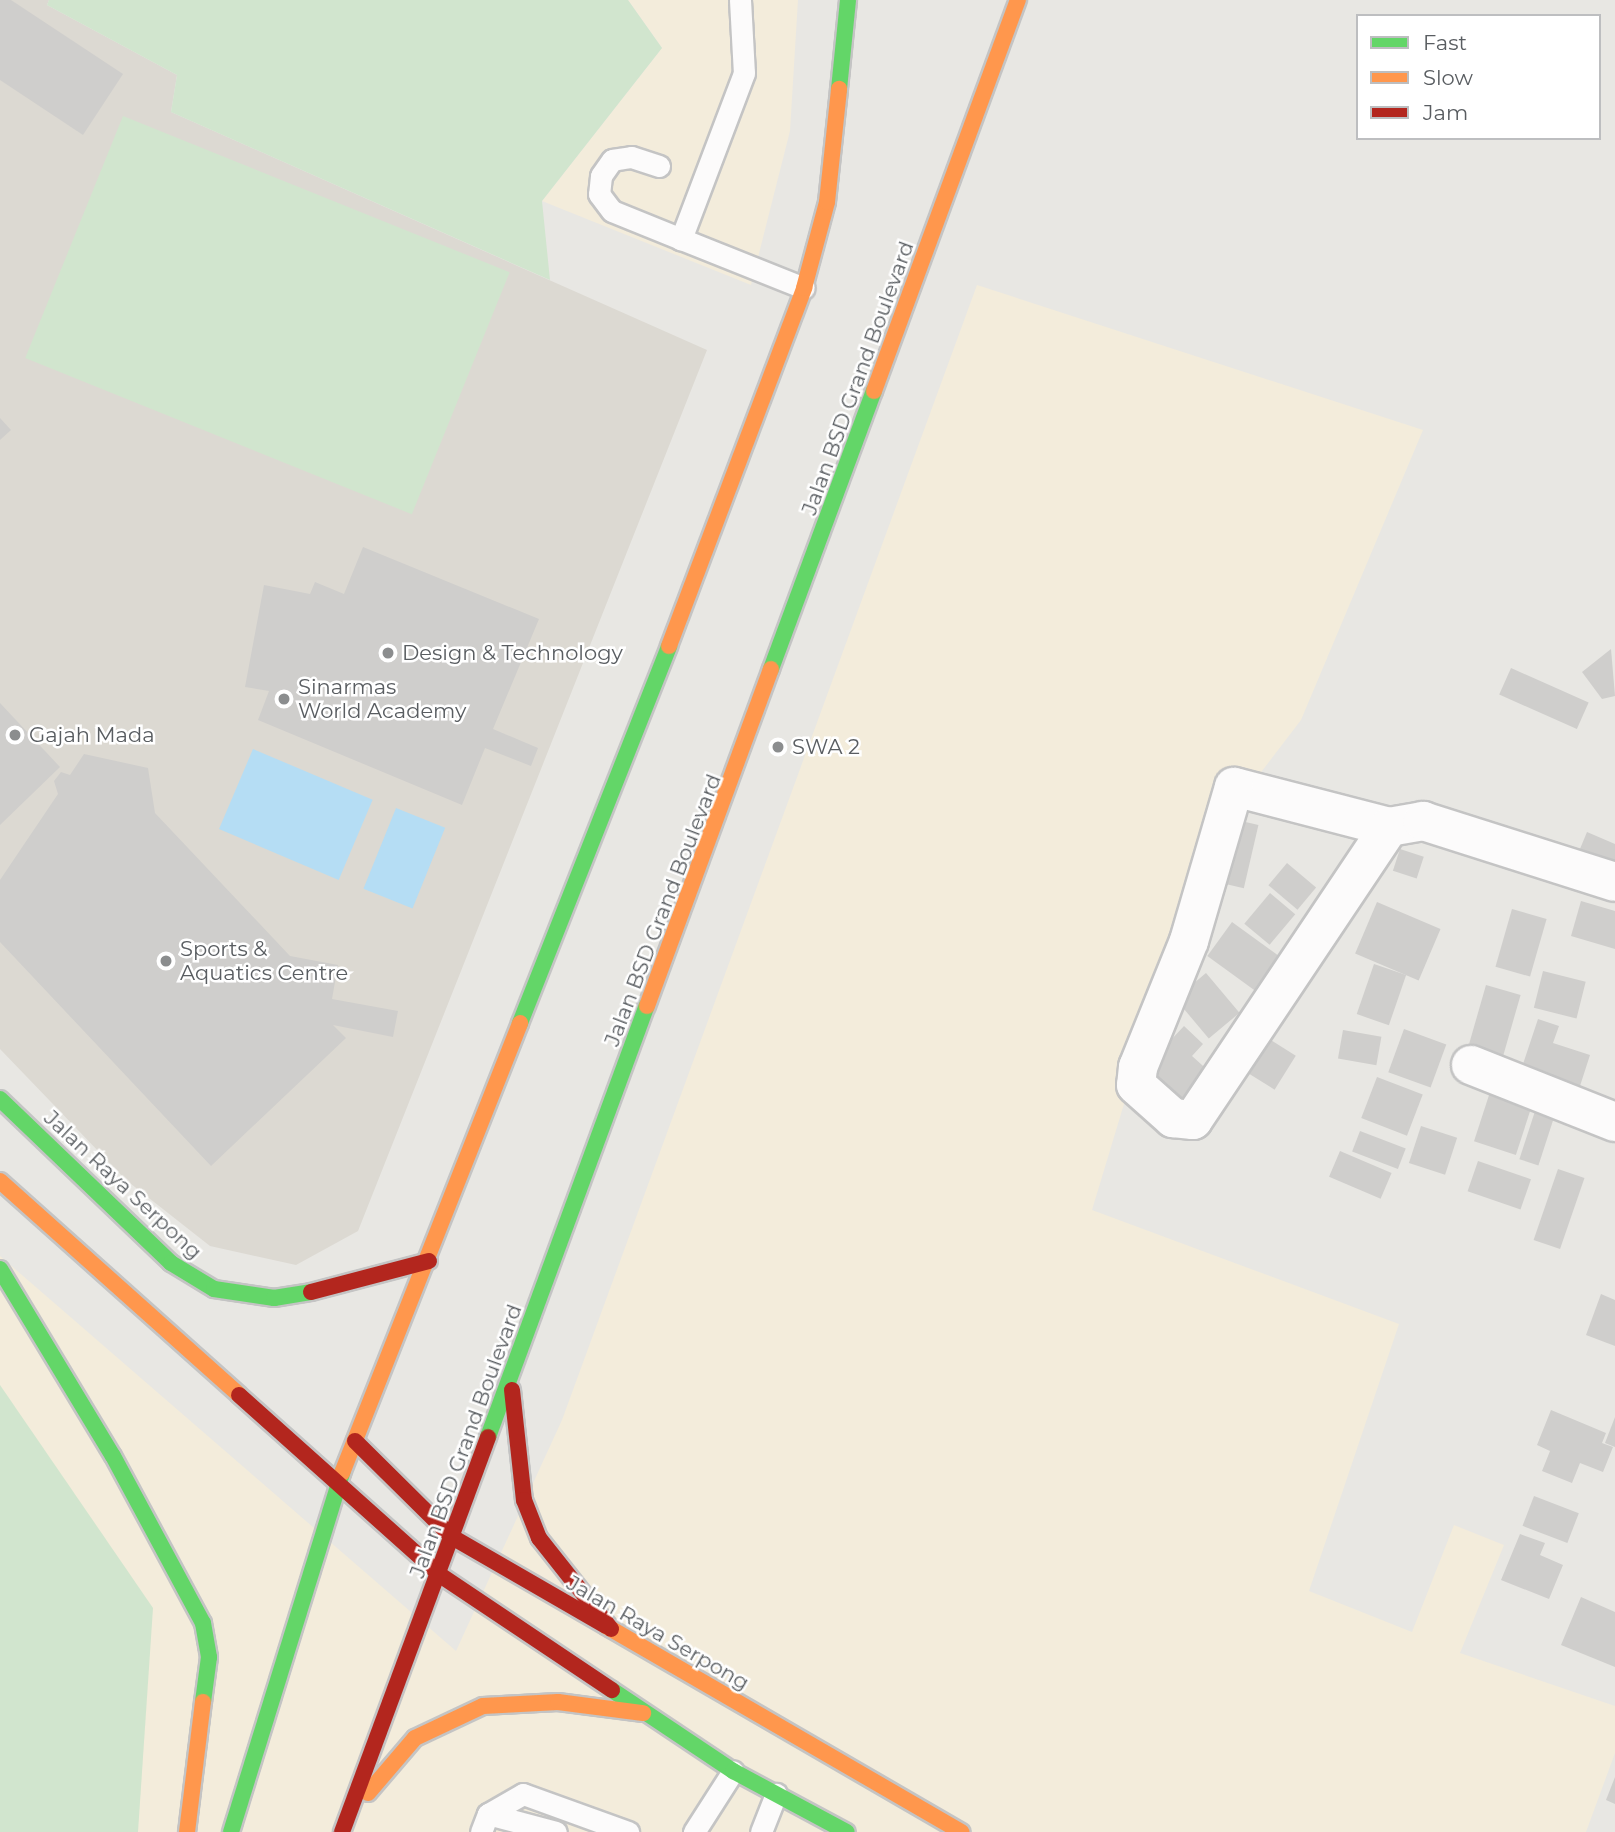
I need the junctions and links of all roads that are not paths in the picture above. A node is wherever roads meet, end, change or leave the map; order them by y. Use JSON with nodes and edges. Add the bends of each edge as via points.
{"nodes":[{"id":1,"x":740,"y":0,"type":"edge"},
{"id":2,"x":848,"y":0,"type":"edge"},
{"id":3,"x":1018,"y":0,"type":"edge"},
{"id":4,"x":659,"y":166,"type":"dead end"},
{"id":5,"x":681,"y":239,"type":"junction"},
{"id":6,"x":804,"y":289,"type":"junction"},
{"id":7,"x":1390,"y":827,"type":"junction"},
{"id":8,"x":1615,"y":882,"type":"edge"},
{"id":9,"x":1471,"y":1065,"type":"dead end"},
{"id":10,"x":0,"y":1099,"type":"edge"},
{"id":11,"x":1615,"y":1122,"type":"edge"},
{"id":12,"x":0,"y":1181,"type":"edge"},
{"id":13,"x":429,"y":1261,"type":"junction"},
{"id":14,"x":0,"y":1269,"type":"edge"},
{"id":15,"x":511,"y":1377,"type":"junction"},
{"id":16,"x":355,"y":1441,"type":"junction"},
{"id":17,"x":339,"y":1480,"type":"junction"},
{"id":18,"x":452,"y":1537,"type":"junction"},
{"id":19,"x":440,"y":1575,"type":"junction"},
{"id":20,"x":611,"y":1629,"type":"junction"},
{"id":21,"x":643,"y":1713,"type":"junction"},
{"id":22,"x":733,"y":1771,"type":"junction"},
{"id":23,"x":776,"y":1794,"type":"junction"},
{"id":24,"x":485,"y":1823,"type":"edge"},
{"id":25,"x":344,"y":1826,"type":"edge"},
{"id":26,"x":187,"y":1832,"type":"edge"},
{"id":27,"x":231,"y":1832,"type":"edge"},
{"id":28,"x":556,"y":1832,"type":"edge"},
{"id":29,"x":628,"y":1832,"type":"edge"},
{"id":30,"x":695,"y":1832,"type":"edge"},
{"id":31,"x":761,"y":1832,"type":"edge"},
{"id":32,"x":847,"y":1832,"type":"edge"},
{"id":33,"x":961,"y":1832,"type":"edge"}],
"edges":[{"from":1,"to":5,"type":"lane","via":[[744,74]]},
{"from":2,"to":6,"type":"main road","via":[[827,202]]},
{"from":3,"to":15,"type":"main road","name":"Jalan BSD Grand Boulevard"},
{"from":4,"to":5,"type":"lane","via":[[631,157],[612,160],[601,176],[599,194],[612,211]]},
{"from":5,"to":6,"type":"lane"},
{"from":6,"to":13,"type":"main road","via":[[763,410]]},
{"from":7,"to":7,"type":"street","via":[[1193,1120],[1173,1118],[1136,1085],[1138,1067],[1189,940],[1234,787]]},
{"from":7,"to":8,"type":"street","via":[[1423,821]]},
{"from":9,"to":11,"type":"street"},
{"from":10,"to":13,"type":"main road","name":"Jalan Raya Serpong","via":[[171,1262],[214,1289],[274,1298],[366,1282]]},
{"from":12,"to":17,"type":"main road","via":[[117,1291]]},
{"from":13,"to":16,"type":"main road"},
{"from":14,"to":26,"type":"main road","via":[[113,1456],[203,1623],[209,1657]]},
{"from":15,"to":18,"type":"main road","name":"Jalan BSD Grand Boulevard"},
{"from":15,"to":20,"type":"main road","via":[[524,1500],[558,1566]]},
{"from":16,"to":17,"type":"main road"},
{"from":16,"to":18,"type":"main road","name":"Jalan Raya Serpong"},
{"from":17,"to":19,"type":"main road"},
{"from":17,"to":27,"type":"main road"},
{"from":18,"to":19,"type":"main road","name":"Jalan BSD Grand Boulevard"},
{"from":18,"to":20,"type":"main road","name":"Jalan Raya Serpong"},
{"from":19,"to":21,"type":"main road"},
{"from":19,"to":25,"type":"main road","name":"Jalan BSD Grand Boulevard"},
{"from":20,"to":33,"type":"main road","name":"Jalan Raya Serpong"},
{"from":21,"to":22,"type":"main road"},
{"from":21,"to":25,"type":"main road","via":[[506,1702],[453,1715],[400,1752]]},
{"from":22,"to":23,"type":"main road"},
{"from":22,"to":30,"type":"lane"},
{"from":23,"to":31,"type":"lane"},
{"from":23,"to":32,"type":"main road"},
{"from":24,"to":28,"type":"lane"},
{"from":24,"to":29,"type":"lane","via":[[523,1794]]}]}
